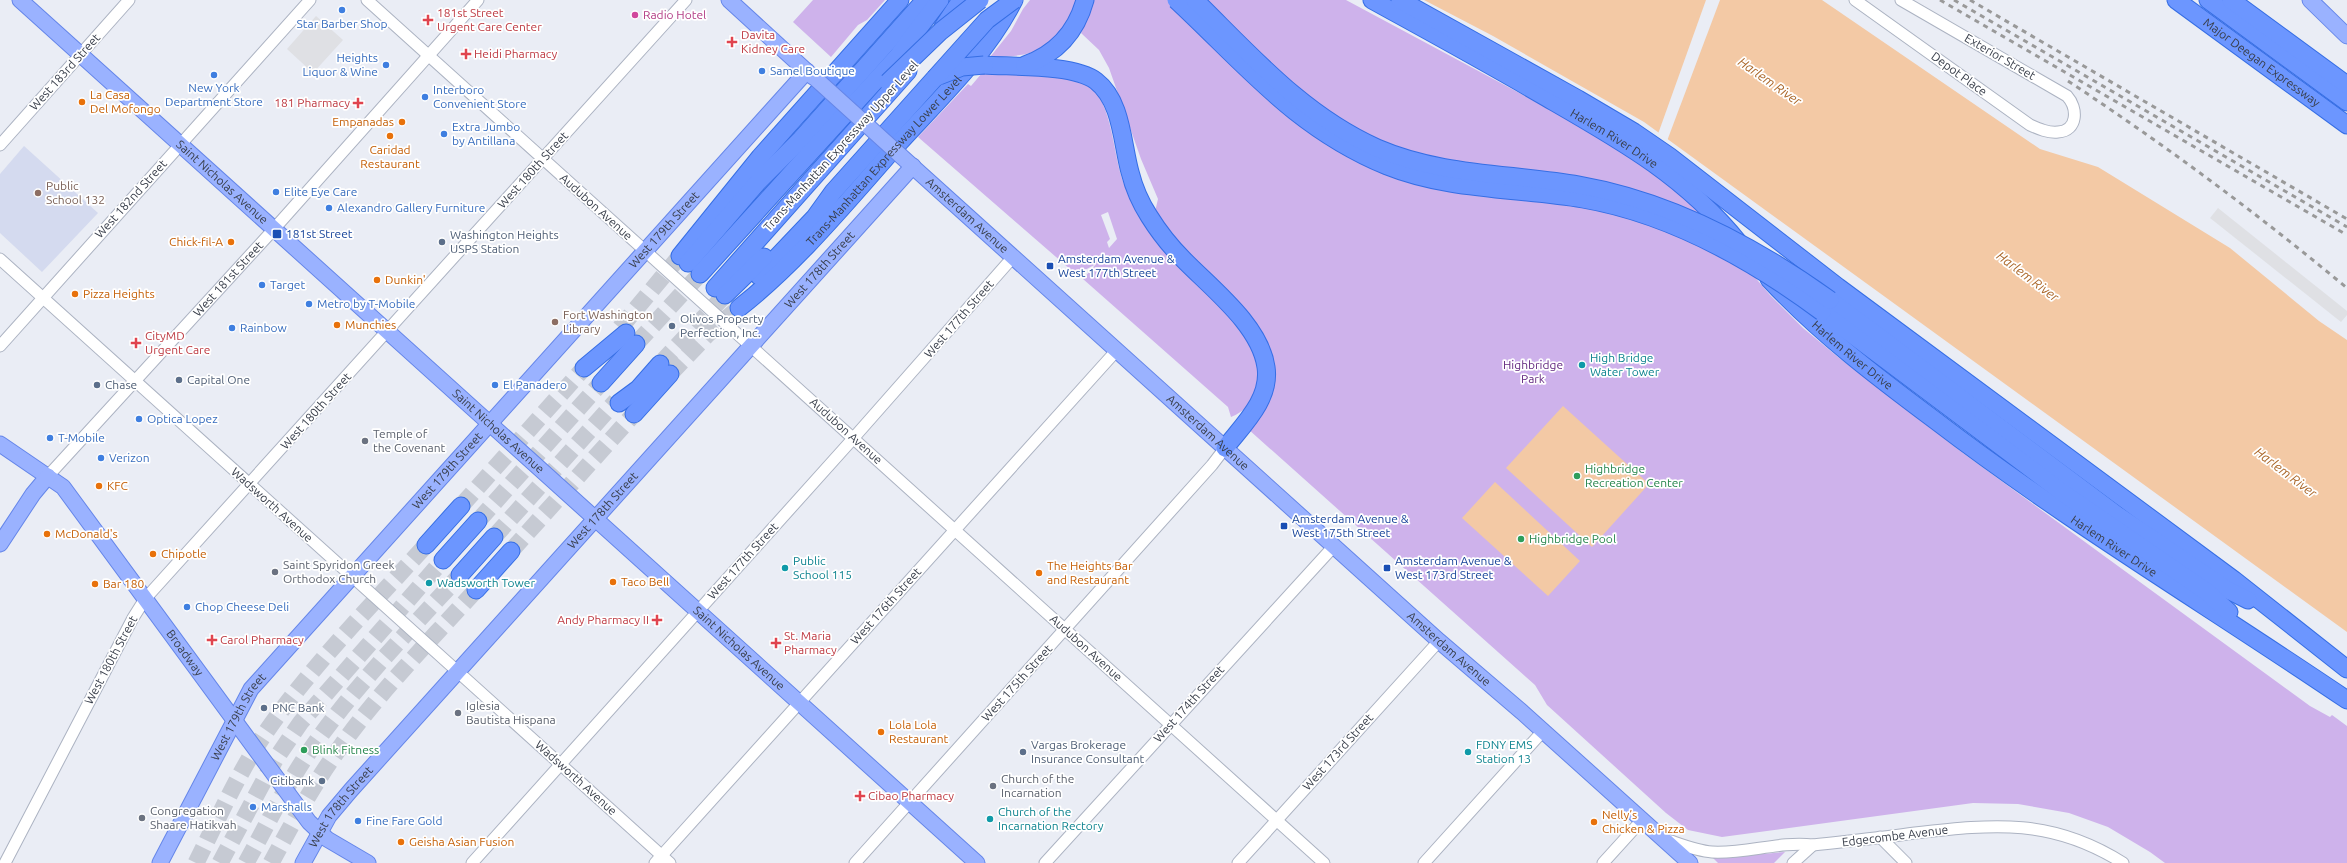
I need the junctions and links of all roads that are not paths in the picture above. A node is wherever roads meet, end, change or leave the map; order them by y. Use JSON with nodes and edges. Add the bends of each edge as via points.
{"nodes":[{"id":1,"x":20,"y":0,"type":"edge"},
{"id":2,"x":129,"y":0,"type":"edge"},
{"id":3,"x":310,"y":0,"type":"edge"},
{"id":4,"x":367,"y":0,"type":"edge"},
{"id":5,"x":478,"y":0,"type":"edge"},
{"id":6,"x":686,"y":0,"type":"edge"},
{"id":7,"x":729,"y":0,"type":"edge"},
{"id":8,"x":900,"y":0,"type":"edge"},
{"id":9,"x":911,"y":0,"type":"edge"},
{"id":10,"x":925,"y":0,"type":"edge"},
{"id":11,"x":940,"y":0,"type":"edge"},
{"id":12,"x":956,"y":0,"type":"edge"},
{"id":13,"x":961,"y":0,"type":"edge"},
{"id":14,"x":980,"y":0,"type":"edge"},
{"id":15,"x":1014,"y":0,"type":"edge"},
{"id":16,"x":1085,"y":0,"type":"edge"},
{"id":17,"x":1176,"y":0,"type":"edge"},
{"id":18,"x":1195,"y":0,"type":"edge"},
{"id":19,"x":1372,"y":0,"type":"edge"},
{"id":20,"x":1400,"y":0,"type":"edge"},
{"id":21,"x":1855,"y":0,"type":"edge"},
{"id":22,"x":1901,"y":0,"type":"edge"},
{"id":23,"x":2165,"y":0,"type":"edge"},
{"id":24,"x":2176,"y":0,"type":"edge"},
{"id":25,"x":2208,"y":0,"type":"edge"},
{"id":26,"x":2231,"y":0,"type":"edge"},
{"id":27,"x":2310,"y":0,"type":"edge"},
{"id":28,"x":908,"y":20,"type":"junction"},
{"id":29,"x":2212,"y":27,"type":"junction"},
{"id":30,"x":2347,"y":36,"type":"edge"},
{"id":31,"x":80,"y":54,"type":"junction"},
{"id":32,"x":429,"y":55,"type":"junction"},
{"id":33,"x":1021,"y":67,"type":"junction"},
{"id":34,"x":811,"y":75,"type":"junction"},
{"id":35,"x":935,"y":78,"type":"junction"},
{"id":36,"x":888,"y":82,"type":"junction"},
{"id":37,"x":2347,"y":85,"type":"edge"},
{"id":38,"x":2347,"y":102,"type":"edge"},
{"id":39,"x":857,"y":116,"type":"junction"},
{"id":40,"x":2347,"y":125,"type":"edge"},
{"id":41,"x":2068,"y":130,"type":"joint"},
{"id":42,"x":180,"y":144,"type":"junction"},
{"id":43,"x":0,"y":145,"type":"edge"},
{"id":44,"x":543,"y":159,"type":"junction"},
{"id":45,"x":913,"y":166,"type":"junction"},
{"id":46,"x":274,"y":229,"type":"junction"},
{"id":47,"x":645,"y":251,"type":"junction"},
{"id":48,"x":1013,"y":257,"type":"junction"},
{"id":49,"x":0,"y":260,"type":"edge"},
{"id":50,"x":689,"y":264,"type":"junction"},
{"id":51,"x":42,"y":298,"type":"junction"},
{"id":52,"x":728,"y":298,"type":"junction"},
{"id":53,"x":1826,"y":306,"type":"junction"},
{"id":54,"x":388,"y":332,"type":"junction"},
{"id":55,"x":0,"y":346,"type":"edge"},
{"id":56,"x":751,"y":346,"type":"junction"},
{"id":57,"x":1116,"y":350,"type":"junction"},
{"id":58,"x":584,"y":368,"type":"tunnel mouth"},
{"id":59,"x":135,"y":381,"type":"junction"},
{"id":60,"x":601,"y":383,"type":"tunnel mouth"},
{"id":61,"x":618,"y":402,"type":"tunnel mouth"},
{"id":62,"x":634,"y":414,"type":"tunnel mouth"},
{"id":63,"x":490,"y":424,"type":"junction"},
{"id":64,"x":854,"y":438,"type":"junction"},
{"id":65,"x":0,"y":444,"type":"edge"},
{"id":66,"x":1225,"y":448,"type":"junction"},
{"id":67,"x":48,"y":476,"type":"junction"},
{"id":68,"x":250,"y":485,"type":"junction"},
{"id":69,"x":461,"y":506,"type":"tunnel mouth"},
{"id":70,"x":595,"y":519,"type":"junction"},
{"id":71,"x":478,"y":521,"type":"tunnel mouth"},
{"id":72,"x":955,"y":530,"type":"junction"},
{"id":73,"x":494,"y":536,"type":"tunnel mouth"},
{"id":74,"x":0,"y":544,"type":"edge"},
{"id":75,"x":426,"y":545,"type":"tunnel mouth"},
{"id":76,"x":1334,"y":546,"type":"junction"},
{"id":77,"x":510,"y":552,"type":"tunnel mouth"},
{"id":78,"x":443,"y":560,"type":"tunnel mouth"},
{"id":79,"x":460,"y":575,"type":"tunnel mouth"},
{"id":80,"x":352,"y":577,"type":"junction"},
{"id":81,"x":476,"y":590,"type":"tunnel mouth"},
{"id":82,"x":145,"y":599,"type":"junction"},
{"id":83,"x":698,"y":611,"type":"junction"},
{"id":84,"x":2285,"y":620,"type":"junction"},
{"id":85,"x":1065,"y":629,"type":"junction"},
{"id":86,"x":1439,"y":641,"type":"junction"},
{"id":87,"x":2267,"y":647,"type":"junction"},
{"id":88,"x":2346,"y":668,"type":"edge"},
{"id":89,"x":457,"y":671,"type":"junction"},
{"id":90,"x":2347,"y":700,"type":"edge"},
{"id":91,"x":800,"y":702,"type":"junction"},
{"id":92,"x":234,"y":719,"type":"junction"},
{"id":93,"x":1170,"y":724,"type":"junction"},
{"id":94,"x":1543,"y":731,"type":"junction"},
{"id":95,"x":560,"y":764,"type":"junction"},
{"id":96,"x":909,"y":802,"type":"junction"},
{"id":97,"x":1277,"y":820,"type":"junction"},
{"id":98,"x":1642,"y":820,"type":"junction"},
{"id":99,"x":319,"y":833,"type":"junction"},
{"id":100,"x":1880,"y":837,"type":"junction"},
{"id":101,"x":1661,"y":838,"type":"junction"},
{"id":102,"x":1813,"y":845,"type":"junction"},
{"id":103,"x":662,"y":861,"type":"edge"},
{"id":104,"x":5,"y":863,"type":"edge"},
{"id":105,"x":160,"y":863,"type":"edge"},
{"id":106,"x":303,"y":863,"type":"edge"},
{"id":107,"x":368,"y":863,"type":"edge"},
{"id":108,"x":472,"y":863,"type":"edge"},
{"id":109,"x":854,"y":863,"type":"edge"},
{"id":110,"x":977,"y":863,"type":"edge"},
{"id":111,"x":1045,"y":863,"type":"edge"},
{"id":112,"x":1238,"y":863,"type":"edge"},
{"id":113,"x":1324,"y":863,"type":"edge"},
{"id":114,"x":1424,"y":863,"type":"edge"},
{"id":115,"x":1603,"y":863,"type":"edge"},
{"id":116,"x":1690,"y":863,"type":"edge"},
{"id":117,"x":1793,"y":863,"type":"edge"},
{"id":118,"x":1906,"y":863,"type":"edge"},
{"id":119,"x":2123,"y":863,"type":"edge"}],
"edges":[{"from":1,"to":31,"type":"main road","name":"Saint Nicholas Avenue"},
{"from":2,"to":31,"type":"street","name":"West 183rd Street"},
{"from":3,"to":42,"type":"street","name":"West 182nd Street"},
{"from":4,"to":32,"type":"street","name":"Audubon Avenue"},
{"from":5,"to":32,"type":"street","name":"West 181st Street"},
{"from":6,"to":44,"type":"street","name":"West 180th Street"},
{"from":7,"to":34,"type":"main road","name":"Amsterdam Avenue"},
{"from":8,"to":50,"type":"highway","via":[[747,172]]},
{"from":9,"to":28,"type":"highway"},
{"from":10,"to":28,"type":"highway"},
{"from":11,"to":50,"type":"highway","name":"Trans-Manhattan Expressway Upper Level","via":[[897,57]]},
{"from":12,"to":36,"type":"highway","bridge":true,"via":[[898,64]]},
{"from":13,"to":52,"type":"highway","name":"Trans-Manhattan Expressway Upper Level","via":[[911,69]]},
{"from":14,"to":36,"type":"highway","bridge":true,"via":[[937,35]]},
{"from":15,"to":35,"type":"highway","bridge":true,"via":[[987,20]]},
{"from":15,"to":52,"type":"highway","name":"Trans-Manhattan Expressway Lower Level","via":[[994,35],[963,72],[821,230],[773,278]]},
{"from":16,"to":33,"type":"highway","via":[[1065,40],[1044,58]]},
{"from":17,"to":53,"type":"highway","bridge":true,"via":[[1293,111],[1322,133],[1368,158],[1407,173],[1448,183],[1584,199],[1644,214],[1725,250]]},
{"from":18,"to":53,"type":"highway","bridge":true,"via":[[1296,98],[1334,125],[1367,143],[1404,158],[1442,168],[1573,184],[1656,206],[1748,248]]},
{"from":19,"to":87,"type":"highway","name":"Harlem River Drive","via":[[1598,127],[1664,170],[1709,209],[1790,302],[1889,387],[2043,500]]},
{"from":20,"to":84,"type":"highway","name":"Harlem River Drive","via":[[1578,99],[1664,152],[1809,265]]},
{"from":21,"to":41,"type":"street","name":"Depot Place","via":[[2030,125],[2051,132]]},
{"from":22,"to":41,"type":"street","name":"Exterior Street","via":[[2067,96],[2073,106],[2075,117]]},
{"from":23,"to":29,"type":"highway"},
{"from":24,"to":29,"type":"highway","name":"Major Deegan Expressway"},
{"from":25,"to":38,"type":"highway","name":"Major Deegan Expressway"},
{"from":26,"to":37,"type":"highway"},
{"from":27,"to":30,"type":"main road"},
{"from":28,"to":50,"type":"highway","via":[[779,160]]},
{"from":29,"to":40,"type":"highway","name":"Major Deegan Expressway"},
{"from":31,"to":42,"type":"main road","name":"Saint Nicholas Avenue"},
{"from":31,"to":43,"type":"street","name":"West 183rd Street"},
{"from":32,"to":44,"type":"street","name":"Audubon Avenue"},
{"from":32,"to":46,"type":"street","name":"West 181st Street"},
{"from":33,"to":35,"type":"highway","bridge":true,"via":[[962,67]]},
{"from":33,"to":66,"type":"highway","via":[[1078,72],[1090,76],[1105,89],[1115,109],[1134,187],[1148,214],[1173,249],[1233,309],[1258,341],[1267,369],[1264,393]]},
{"from":34,"to":39,"type":"main road","name":"Amsterdam Avenue","bridge":true},
{"from":34,"to":47,"type":"main road","name":"West 179th Street"},
{"from":35,"to":52,"type":"highway","via":[[833,192]]},
{"from":36,"to":39,"type":"highway"},
{"from":39,"to":45,"type":"main road","name":"Amsterdam Avenue","bridge":true},
{"from":42,"to":46,"type":"main road","name":"Saint Nicholas Avenue"},
{"from":42,"to":51,"type":"street","name":"West 182nd Street"},
{"from":44,"to":47,"type":"street","name":"Audubon Avenue"},
{"from":44,"to":54,"type":"street","name":"West 180th Street"},
{"from":45,"to":48,"type":"main road","name":"Amsterdam Avenue"},
{"from":45,"to":56,"type":"main road","name":"West 178th Street"},
{"from":46,"to":54,"type":"main road","name":"Saint Nicholas Avenue"},
{"from":46,"to":59,"type":"street","name":"West 181st Street"},
{"from":47,"to":56,"type":"street","name":"Audubon Avenue"},
{"from":47,"to":63,"type":"main road","name":"West 179th Street"},
{"from":48,"to":57,"type":"main road","name":"Amsterdam Avenue"},
{"from":48,"to":64,"type":"street","name":"West 177th Street"},
{"from":49,"to":51,"type":"street","name":"Wadsworth Avenue"},
{"from":51,"to":55,"type":"street","name":"West 182nd Street"},
{"from":51,"to":59,"type":"street","name":"Wadsworth Avenue"},
{"from":53,"to":84,"type":"highway","via":[[2117,515],[2226,589]]},
{"from":53,"to":87,"type":"highway","via":[[2105,523],[2207,592]]},
{"from":54,"to":63,"type":"main road","name":"Saint Nicholas Avenue"},
{"from":54,"to":68,"type":"street","name":"West 180th Street"},
{"from":56,"to":64,"type":"street","name":"Audubon Avenue"},
{"from":56,"to":70,"type":"main road","name":"West 178th Street"},
{"from":57,"to":66,"type":"main road","name":"Amsterdam Avenue"},
{"from":57,"to":72,"type":"street","name":"West 176th Street"},
{"from":58,"to":60,"type":"highway","via":[[627,335]]},
{"from":59,"to":67,"type":"street","name":"West 181st Street"},
{"from":59,"to":68,"type":"street","name":"Wadsworth Avenue"},
{"from":61,"to":62,"type":"highway","via":[[638,389],[661,365]]},
{"from":63,"to":70,"type":"main road","name":"Saint Nicholas Avenue"},
{"from":63,"to":80,"type":"main road","name":"West 179th Street"},
{"from":64,"to":72,"type":"street","name":"Audubon Avenue"},
{"from":64,"to":83,"type":"street","name":"West 177th Street"},
{"from":65,"to":67,"type":"main road","name":"Broadway"},
{"from":66,"to":76,"type":"main road","name":"Amsterdam Avenue"},
{"from":66,"to":85,"type":"street","name":"West 175th Street"},
{"from":67,"to":74,"type":"main road","name":"West 181st Street"},
{"from":67,"to":82,"type":"main road","name":"Broadway","via":[[63,487]]},
{"from":68,"to":80,"type":"street","name":"Wadsworth Avenue"},
{"from":68,"to":82,"type":"street","name":"West 180th Street"},
{"from":69,"to":75,"type":"highway"},
{"from":70,"to":83,"type":"main road","name":"Saint Nicholas Avenue"},
{"from":70,"to":89,"type":"main road","name":"West 178th Street"},
{"from":71,"to":78,"type":"highway"},
{"from":72,"to":85,"type":"street","name":"Audubon Avenue"},
{"from":72,"to":91,"type":"street","name":"West 176th Street"},
{"from":73,"to":79,"type":"highway"},
{"from":76,"to":86,"type":"main road","name":"Amsterdam Avenue"},
{"from":76,"to":93,"type":"street","name":"West 174th Street"},
{"from":77,"to":81,"type":"highway"},
{"from":80,"to":89,"type":"street","name":"Wadsworth Avenue"},
{"from":80,"to":92,"type":"main road","name":"West 179th Street","via":[[251,689]]},
{"from":82,"to":92,"type":"main road","name":"Broadway"},
{"from":82,"to":104,"type":"street","name":"West 180th Street"},
{"from":83,"to":91,"type":"main road","name":"Saint Nicholas Avenue"},
{"from":83,"to":95,"type":"street","name":"West 177th Street"},
{"from":84,"to":88,"type":"highway","name":"Harlem River Drive"},
{"from":85,"to":93,"type":"street","name":"Audubon Avenue"},
{"from":85,"to":96,"type":"street","name":"West 175th Street"},
{"from":86,"to":94,"type":"main road","name":"Amsterdam Avenue"},
{"from":86,"to":97,"type":"street","name":"West 173rd Street"},
{"from":87,"to":90,"type":"highway","name":"Harlem River Drive"},
{"from":89,"to":95,"type":"street","name":"Wadsworth Avenue"},
{"from":89,"to":99,"type":"main road","name":"West 178th Street","via":[[351,790]]},
{"from":91,"to":96,"type":"main road","name":"Saint Nicholas Avenue"},
{"from":91,"to":103,"type":"street","name":"West 176th Street"},
{"from":92,"to":99,"type":"main road","name":"Broadway"},
{"from":92,"to":105,"type":"main road","name":"West 179th Street"},
{"from":93,"to":97,"type":"street","name":"Audubon Avenue"},
{"from":93,"to":111,"type":"street","name":"West 174th Street"},
{"from":94,"to":98,"type":"main road","name":"Amsterdam Avenue"},
{"from":94,"to":114,"type":"street"},
{"from":95,"to":103,"type":"street","name":"Wadsworth Avenue"},
{"from":95,"to":108,"type":"street","name":"West 177th Street"},
{"from":96,"to":109,"type":"street","name":"West 175th Street"},
{"from":96,"to":110,"type":"main road","name":"Saint Nicholas Avenue"},
{"from":97,"to":112,"type":"street","name":"West 173rd Street"},
{"from":97,"to":113,"type":"street","name":"Audubon Avenue"},
{"from":98,"to":101,"type":"main road","name":"Amsterdam Avenue"},
{"from":98,"to":115,"type":"street"},
{"from":99,"to":106,"type":"main road","name":"West 178th Street"},
{"from":99,"to":107,"type":"main road","name":"Broadway"},
{"from":100,"to":102,"type":"street","name":"Edgecombe Avenue"},
{"from":100,"to":118,"type":"street"},
{"from":100,"to":119,"type":"street","name":"Edgecombe Avenue","via":[[1976,826],[2019,826],[2051,832],[2082,842]]},
{"from":101,"to":102,"type":"street","name":"Edgecombe Avenue","via":[[1711,852],[1798,844]]},
{"from":101,"to":116,"type":"main road","name":"Amsterdam Avenue"},
{"from":102,"to":117,"type":"street"}]}
